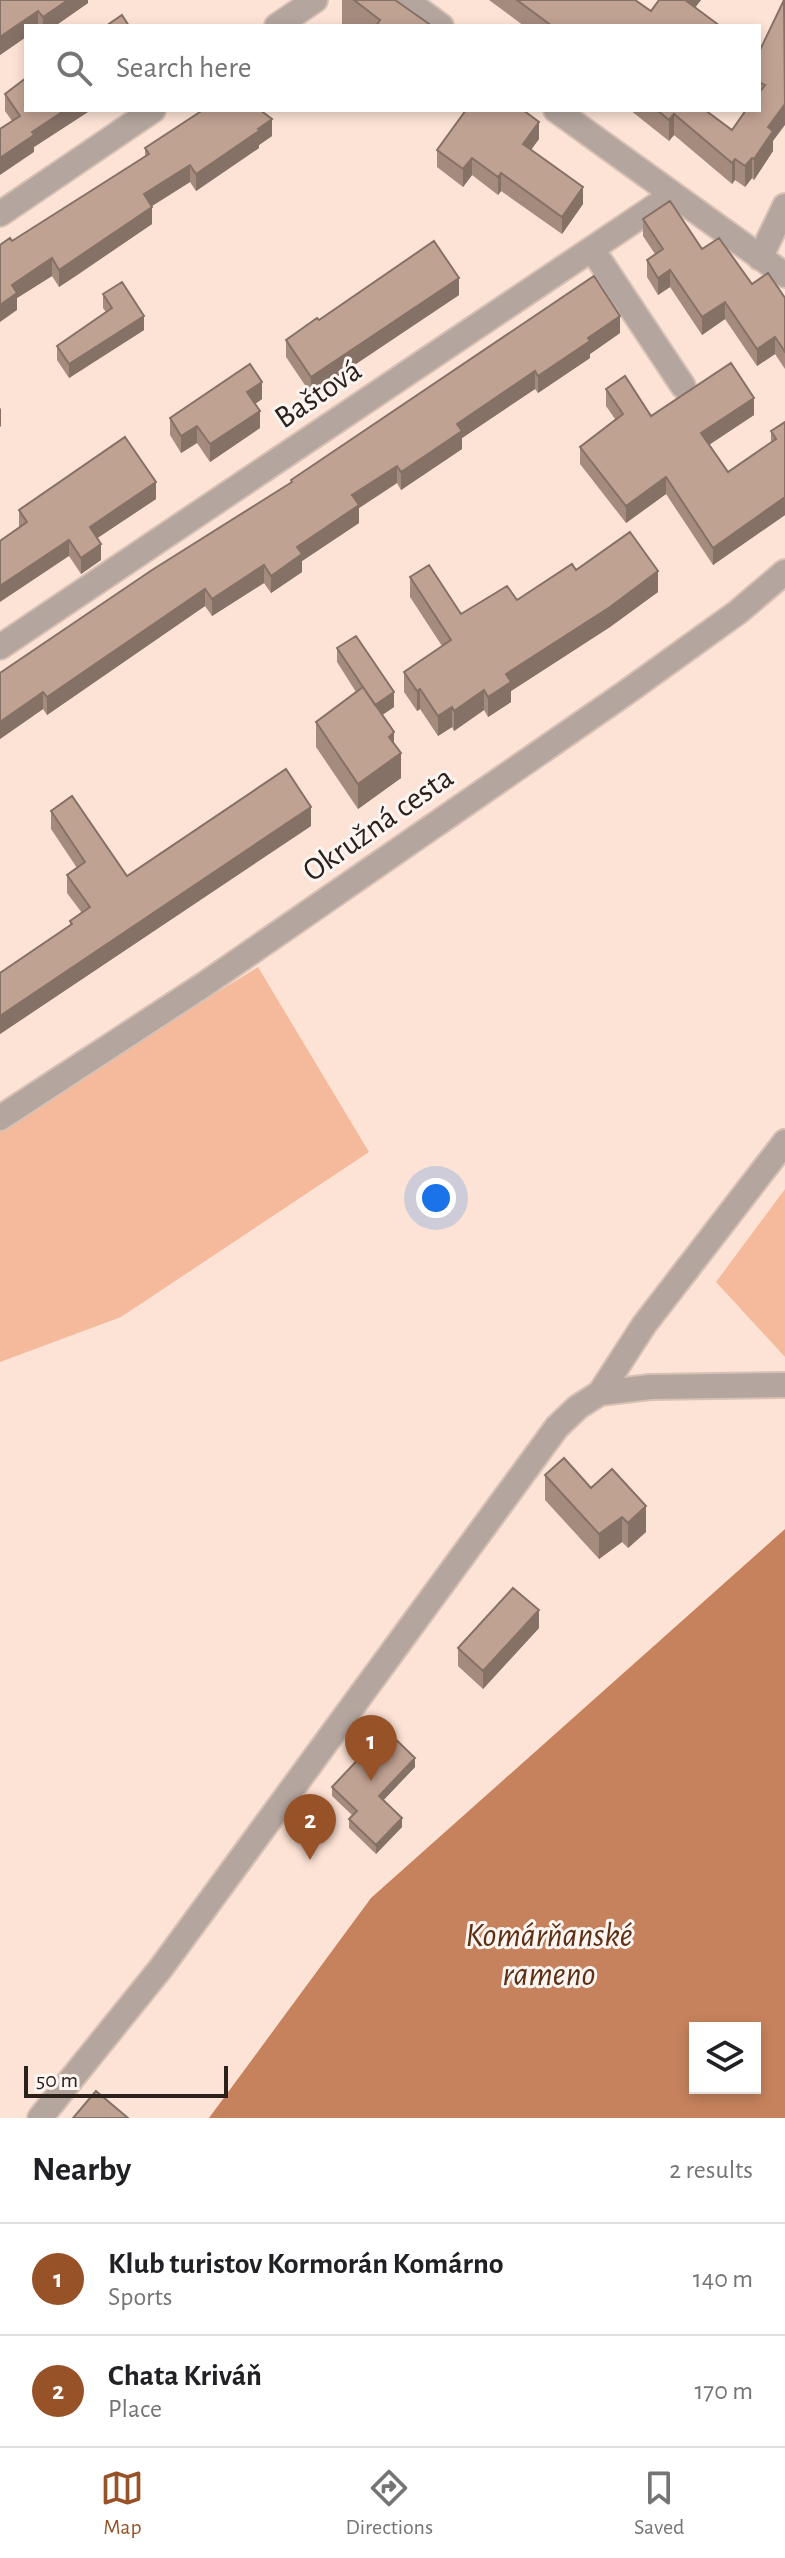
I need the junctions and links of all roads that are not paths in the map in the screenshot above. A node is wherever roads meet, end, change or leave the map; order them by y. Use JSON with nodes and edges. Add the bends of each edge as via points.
{"nodes":[{"id":1,"x":315,"y":0,"type":"edge"},
{"id":2,"x":406,"y":0,"type":"edge"},
{"id":3,"x":280,"y":24,"type":"edge"},
{"id":4,"x":438,"y":24,"type":"edge"},
{"id":5,"x":150,"y":112,"type":"edge"},
{"id":6,"x":559,"y":112,"type":"edge"},
{"id":7,"x":672,"y":195,"type":"junction"},
{"id":8,"x":785,"y":206,"type":"edge"},
{"id":9,"x":0,"y":214,"type":"edge"},
{"id":10,"x":592,"y":249,"type":"junction"},
{"id":11,"x":760,"y":258,"type":"junction"},
{"id":12,"x":785,"y":275,"type":"edge"},
{"id":13,"x":683,"y":386,"type":"dead end"},
{"id":14,"x":785,"y":572,"type":"edge"},
{"id":15,"x":0,"y":647,"type":"edge"},
{"id":16,"x":0,"y":1118,"type":"edge"},
{"id":17,"x":785,"y":1142,"type":"edge"},
{"id":18,"x":785,"y":1385,"type":"edge"},
{"id":19,"x":600,"y":1393,"type":"junction"},
{"id":20,"x":40,"y":2118,"type":"edge"}],
"edges":[{"from":1,"to":3,"type":"street"},
{"from":2,"to":4,"type":"street"},
{"from":5,"to":9,"type":"street"},
{"from":6,"to":7,"type":"street"},
{"from":7,"to":10,"type":"street","name":"Baštová"},
{"from":7,"to":11,"type":"street"},
{"from":8,"to":11,"type":"street"},
{"from":10,"to":13,"type":"street"},
{"from":10,"to":15,"type":"street","name":"Baštová"},
{"from":11,"to":12,"type":"street"},
{"from":14,"to":16,"type":"street","name":"Okružná cesta","via":[[624,694],[205,984]]},
{"from":17,"to":19,"type":"street","via":[[644,1325]]},
{"from":18,"to":19,"type":"street"},
{"from":19,"to":20,"type":"street","via":[[557,1427],[161,1968]]}]}
